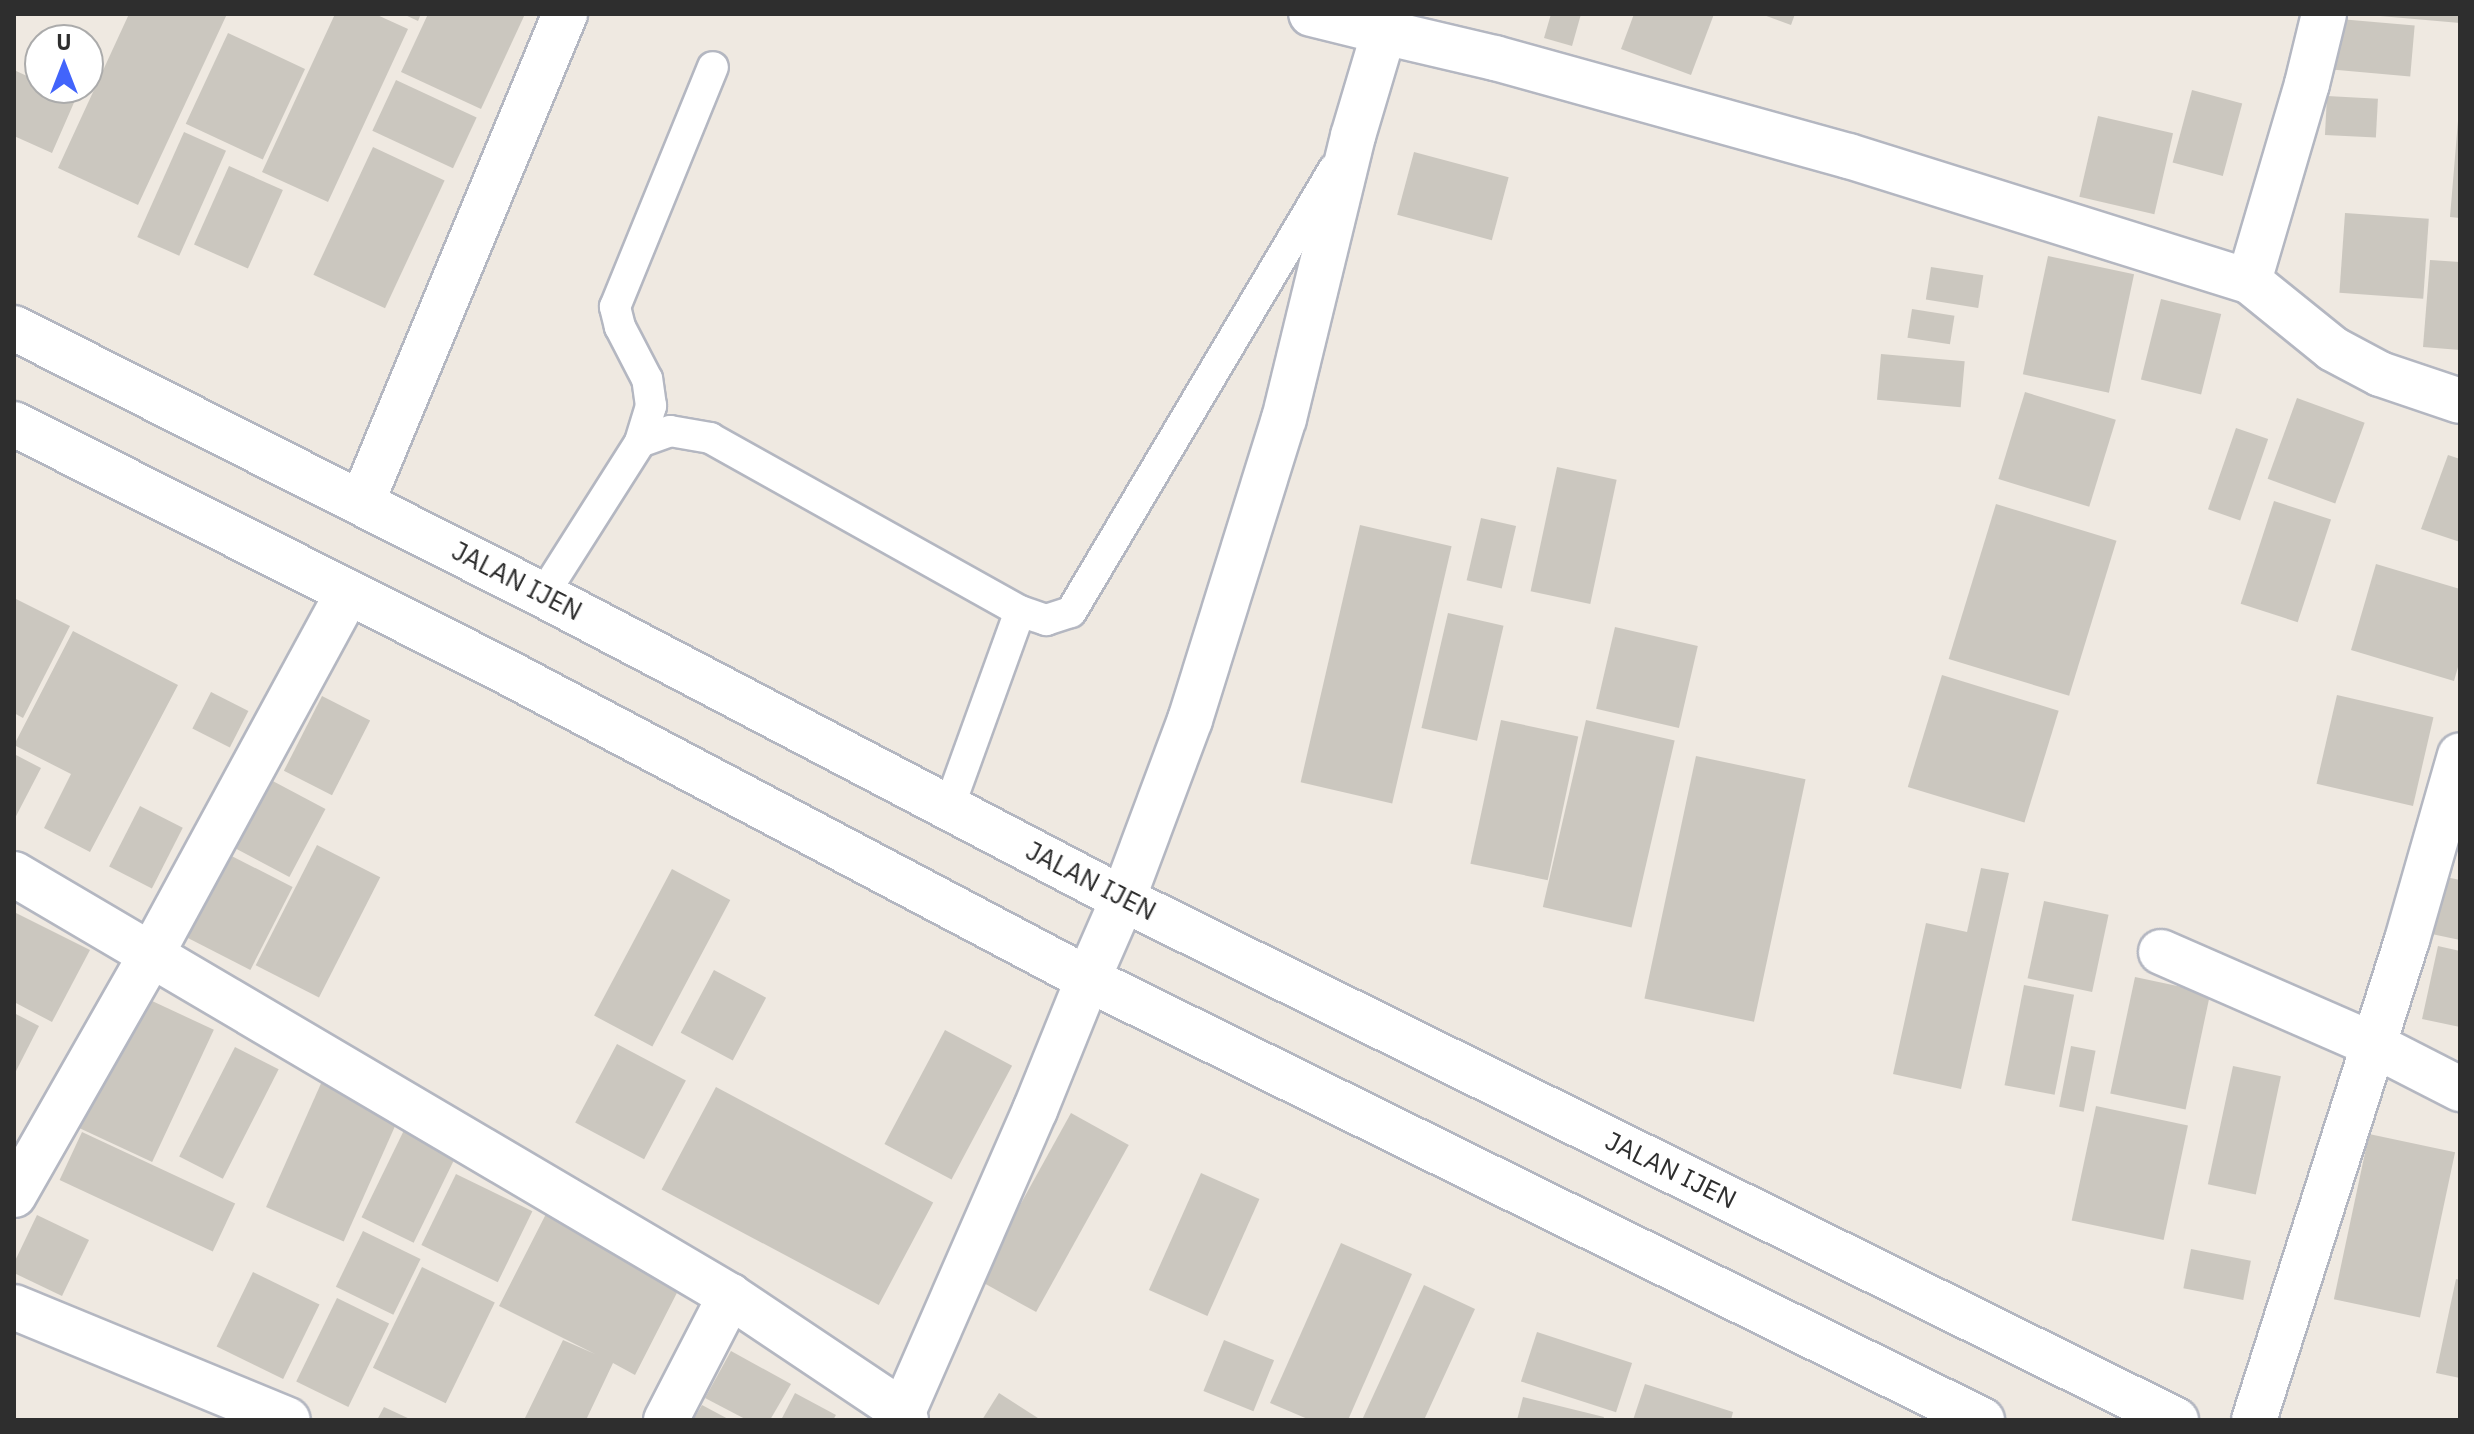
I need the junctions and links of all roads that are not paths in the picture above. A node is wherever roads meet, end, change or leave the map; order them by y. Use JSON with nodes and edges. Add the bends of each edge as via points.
{"nodes":[{"id":1,"x":565,"y":14,"type":"edge"},
{"id":2,"x":1311,"y":14,"type":"edge"},
{"id":3,"x":2324,"y":14,"type":"edge"},
{"id":4,"x":1384,"y":32,"type":"junction"},
{"id":5,"x":713,"y":67,"type":"dead end"},
{"id":6,"x":1353,"y":136,"type":"junction"},
{"id":7,"x":2249,"y":281,"type":"junction"},
{"id":8,"x":14,"y":328,"type":"edge"},
{"id":9,"x":2460,"y":401,"type":"edge"},
{"id":10,"x":14,"y":424,"type":"edge"},
{"id":11,"x":640,"y":442,"type":"junction"},
{"id":12,"x":362,"y":502,"type":"junction"},
{"id":13,"x":348,"y":592,"type":"junction"},
{"id":14,"x":543,"y":595,"type":"junction"},
{"id":15,"x":1020,"y":611,"type":"junction"},
{"id":16,"x":2459,"y":759,"type":"edge"},
{"id":17,"x":949,"y":807,"type":"junction"},
{"id":18,"x":14,"y":874,"type":"edge"},
{"id":19,"x":1123,"y":899,"type":"junction"},
{"id":20,"x":2161,"y":952,"type":"dead end"},
{"id":21,"x":150,"y":957,"type":"junction"},
{"id":22,"x":1088,"y":979,"type":"junction"},
{"id":23,"x":2374,"y":1045,"type":"junction"},
{"id":24,"x":2460,"y":1089,"type":"edge"},
{"id":25,"x":14,"y":1195,"type":"edge"},
{"id":26,"x":730,"y":1296,"type":"junction"},
{"id":27,"x":14,"y":1307,"type":"edge"},
{"id":28,"x":243,"y":1412,"type":"edge"},
{"id":29,"x":904,"y":1416,"type":"edge"},
{"id":30,"x":288,"y":1420,"type":"edge"},
{"id":31,"x":666,"y":1420,"type":"edge"},
{"id":32,"x":1982,"y":1420,"type":"edge"},
{"id":33,"x":2176,"y":1420,"type":"edge"},
{"id":34,"x":2254,"y":1420,"type":"edge"}],
"edges":[{"from":1,"to":12,"type":"street"},
{"from":2,"to":4,"type":"street"},
{"from":3,"to":7,"type":"street"},
{"from":4,"to":6,"type":"street"},
{"from":4,"to":7,"type":"street","via":[[1849,156]]},
{"from":5,"to":11,"type":"lane","via":[[615,307],[647,379],[651,406]]},
{"from":6,"to":15,"type":"lane","via":[[1071,612],[1046,620]]},
{"from":6,"to":19,"type":"street","via":[[1284,419],[1190,720]]},
{"from":7,"to":9,"type":"street","via":[[2333,349],[2380,374]]},
{"from":8,"to":12,"type":"street","name":"JALAN IJEN"},
{"from":10,"to":13,"type":"street"},
{"from":11,"to":14,"type":"lane"},
{"from":11,"to":15,"type":"lane","via":[[670,431],[710,438]]},
{"from":12,"to":14,"type":"street","name":"JALAN IJEN"},
{"from":13,"to":21,"type":"street"},
{"from":13,"to":22,"type":"street"},
{"from":14,"to":17,"type":"street","name":"JALAN IJEN"},
{"from":15,"to":17,"type":"lane"},
{"from":16,"to":23,"type":"street"},
{"from":17,"to":19,"type":"street","name":"JALAN IJEN"},
{"from":18,"to":21,"type":"street"},
{"from":19,"to":22,"type":"street"},
{"from":19,"to":33,"type":"street","name":"JALAN IJEN"},
{"from":20,"to":23,"type":"street"},
{"from":21,"to":25,"type":"street"},
{"from":21,"to":26,"type":"street"},
{"from":22,"to":29,"type":"street"},
{"from":22,"to":32,"type":"street"},
{"from":23,"to":24,"type":"street"},
{"from":23,"to":34,"type":"street"},
{"from":26,"to":29,"type":"street"},
{"from":26,"to":31,"type":"street"},
{"from":27,"to":28,"type":"street"},
{"from":28,"to":30,"type":"street"}]}
